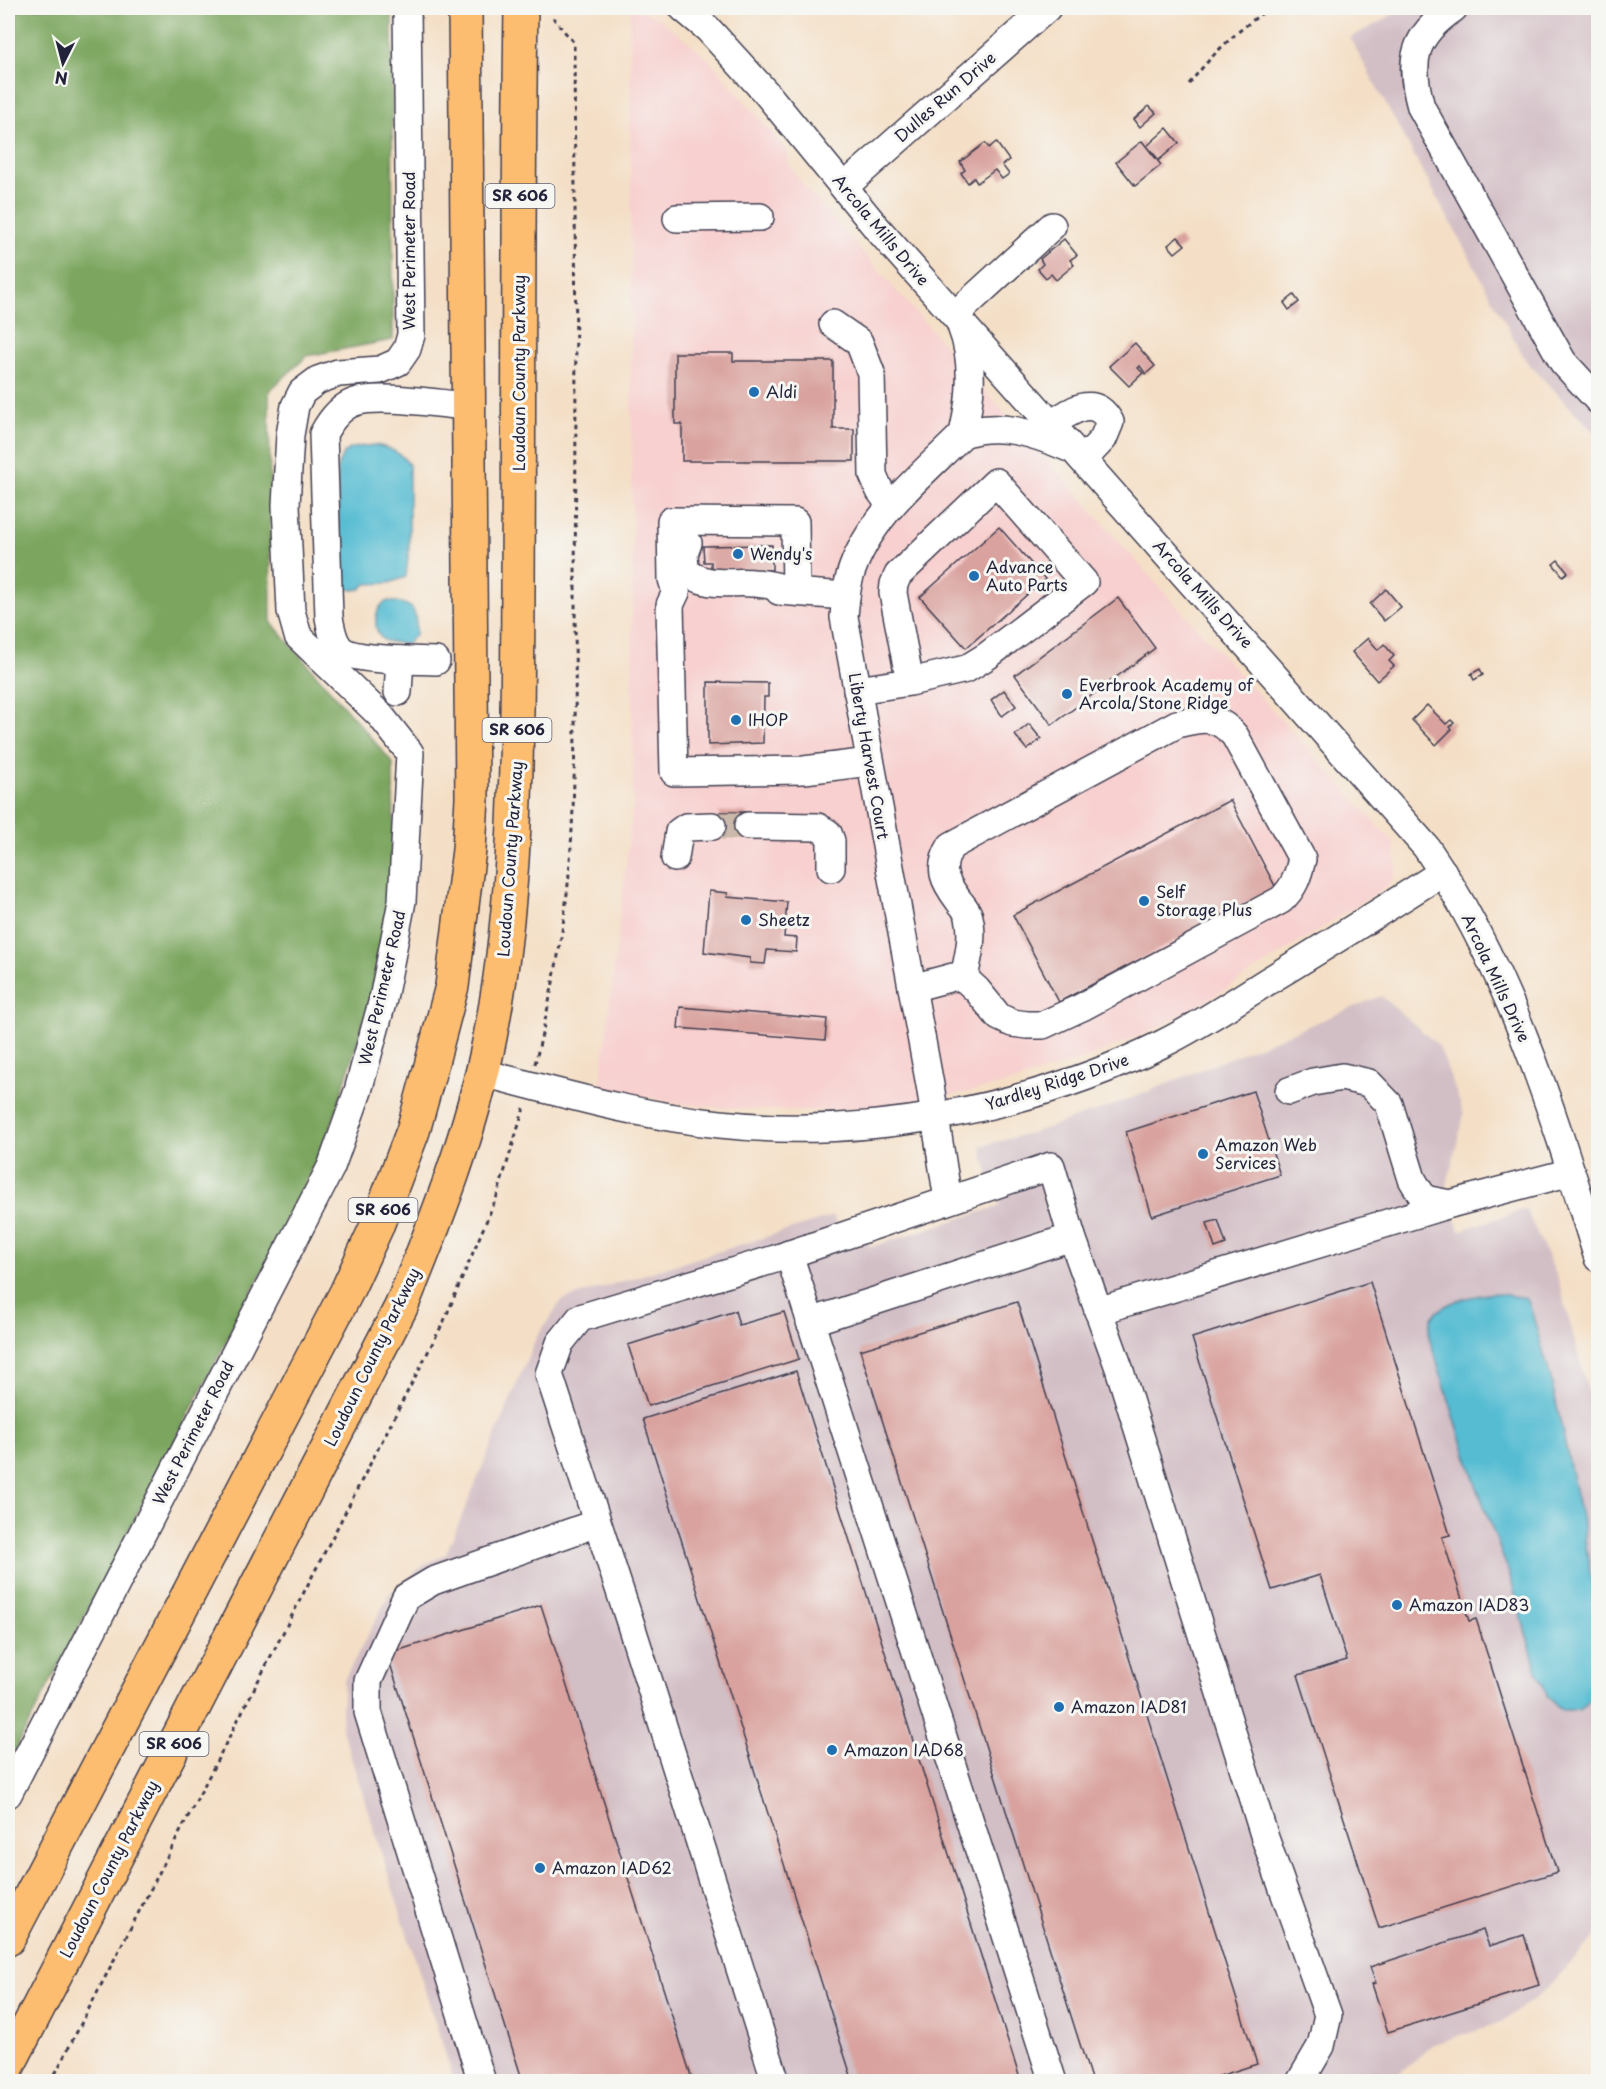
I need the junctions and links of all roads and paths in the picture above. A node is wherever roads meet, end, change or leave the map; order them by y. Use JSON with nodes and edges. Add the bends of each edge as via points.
{"nodes":[{"id":1,"x":407,"y":8,"type":"edge"},
{"id":2,"x":465,"y":8,"type":"edge"},
{"id":3,"x":520,"y":8,"type":"edge"},
{"id":4,"x":683,"y":8,"type":"edge"},
{"id":5,"x":1047,"y":8,"type":"edge"},
{"id":6,"x":1269,"y":8,"type":"edge"},
{"id":7,"x":1454,"y":8,"type":"edge"},
{"id":8,"x":1189,"y":84,"type":"dead end"},
{"id":9,"x":844,"y":187,"type":"junction"},
{"id":10,"x":676,"y":218,"type":"dead end"},
{"id":11,"x":760,"y":218,"type":"dead end"},
{"id":12,"x":1052,"y":226,"type":"dead end"},
{"id":13,"x":957,"y":318,"type":"junction"},
{"id":14,"x":833,"y":324,"type":"dead end"},
{"id":15,"x":1599,"y":400,"type":"edge"},
{"id":16,"x":468,"y":406,"type":"junction"},
{"id":17,"x":1051,"y":424,"type":"junction"},
{"id":18,"x":963,"y":434,"type":"junction"},
{"id":19,"x":1078,"y":455,"type":"junction"},
{"id":20,"x":891,"y":506,"type":"junction"},
{"id":21,"x":795,"y":536,"type":"junction"},
{"id":22,"x":796,"y":591,"type":"junction"},
{"id":23,"x":676,"y":592,"type":"junction"},
{"id":24,"x":846,"y":596,"type":"junction"},
{"id":25,"x":399,"y":660,"type":"junction"},
{"id":26,"x":436,"y":661,"type":"dead end"},
{"id":27,"x":910,"y":682,"type":"junction"},
{"id":28,"x":857,"y":690,"type":"junction"},
{"id":29,"x":398,"y":692,"type":"dead end"},
{"id":30,"x":870,"y":762,"type":"junction"},
{"id":31,"x":712,"y":826,"type":"tunnel mouth"},
{"id":32,"x":748,"y":826,"type":"tunnel mouth"},
{"id":33,"x":675,"y":858,"type":"dead end"},
{"id":34,"x":831,"y":868,"type":"dead end"},
{"id":35,"x":1443,"y":872,"type":"junction"},
{"id":36,"x":964,"y":978,"type":"junction"},
{"id":37,"x":452,"y":986,"type":"junction"},
{"id":38,"x":912,"y":988,"type":"junction"},
{"id":39,"x":483,"y":1073,"type":"junction"},
{"id":40,"x":1289,"y":1090,"type":"dead end"},
{"id":41,"x":935,"y":1116,"type":"junction"},
{"id":42,"x":1571,"y":1172,"type":"junction"},
{"id":43,"x":948,"y":1200,"type":"junction"},
{"id":44,"x":1450,"y":1204,"type":"junction"},
{"id":45,"x":1072,"y":1237,"type":"junction"},
{"id":46,"x":789,"y":1254,"type":"junction"},
{"id":47,"x":1599,"y":1258,"type":"edge"},
{"id":48,"x":1098,"y":1311,"type":"junction"},
{"id":49,"x":810,"y":1322,"type":"junction"},
{"id":50,"x":597,"y":1523,"type":"junction"},
{"id":51,"x":8,"y":1794,"type":"edge"},
{"id":52,"x":8,"y":1939,"type":"edge"},
{"id":53,"x":8,"y":2066,"type":"edge"},
{"id":54,"x":483,"y":2082,"type":"edge"},
{"id":55,"x":776,"y":2082,"type":"edge"},
{"id":56,"x":1053,"y":2082,"type":"edge"},
{"id":57,"x":1300,"y":2082,"type":"edge"}],
"edges":[{"from":1,"to":51,"type":"street","name":"West Perimeter Road","via":[[411,335],[398,362],[380,370],[338,373],[318,380],[302,392],[290,435],[286,505],[291,611],[298,636],[380,715],[410,753],[402,901],[383,999],[358,1091],[331,1167]]},
{"from":2,"to":16,"type":"main road","number":"SR 606"},
{"from":3,"to":39,"type":"main road","name":"Loudoun County Parkway","number":"SR 606","via":[[517,754],[509,912]]},
{"from":4,"to":9,"type":"street","name":"Arcola Mills Drive","via":[[747,71]]},
{"from":5,"to":9,"type":"street","name":"Dulles Run Drive"},
{"from":6,"to":8,"type":"path","via":[[1210,57]]},
{"from":7,"to":15,"type":"street","via":[[1435,21],[1418,48],[1414,76],[1421,106],[1563,362]]},
{"from":9,"to":13,"type":"street","name":"Arcola Mills Drive"},
{"from":10,"to":11,"type":"street"},
{"from":12,"to":13,"type":"street"},
{"from":13,"to":17,"type":"street","name":"Arcola Mills Drive"},
{"from":13,"to":18,"type":"street","via":[[969,351],[969,408]]},
{"from":14,"to":20,"type":"street","via":[[859,342],[871,374],[873,475]]},
{"from":16,"to":25,"type":"street","via":[[373,399],[354,402],[339,411],[323,434],[328,617],[333,637],[343,651]]},
{"from":16,"to":37,"type":"main road","number":"SR 606","via":[[472,798]]},
{"from":17,"to":19,"type":"street","name":"Arcola Mills Drive"},
{"from":17,"to":19,"type":"street","via":[[1075,409],[1094,406],[1103,411],[1110,422],[1103,439]]},
{"from":18,"to":19,"type":"street","via":[[995,428],[1037,436]]},
{"from":18,"to":20,"type":"street","name":"Liberty Harvest Court"},
{"from":19,"to":35,"type":"street","name":"Arcola Mills Drive","via":[[1407,822]]},
{"from":20,"to":24,"type":"street","name":"Liberty Harvest Court","via":[[858,556]]},
{"from":21,"to":22,"type":"street"},
{"from":21,"to":22,"type":"street","via":[[699,536],[687,544],[683,562],[690,575],[706,582],[756,583]]},
{"from":21,"to":23,"type":"street","via":[[795,522],[672,521],[672,579]]},
{"from":22,"to":23,"type":"street"},
{"from":22,"to":24,"type":"street"},
{"from":23,"to":30,"type":"street","via":[[670,605],[674,772],[804,770]]},
{"from":24,"to":28,"type":"street","name":"Liberty Harvest Court","via":[[844,617]]},
{"from":25,"to":26,"type":"street"},
{"from":25,"to":29,"type":"street"},
{"from":27,"to":27,"type":"street","via":[[966,669],[987,657],[1084,582],[996,482],[898,575],[894,584]]},
{"from":27,"to":28,"type":"street"},
{"from":28,"to":30,"type":"street","name":"Liberty Harvest Court"},
{"from":30,"to":38,"type":"street","name":"Liberty Harvest Court"},
{"from":31,"to":33,"type":"street","via":[[686,827],[679,832]]},
{"from":32,"to":34,"type":"street","via":[[819,826],[831,841]]},
{"from":35,"to":41,"type":"street","name":"Yardley Ridge Drive","via":[[1161,1044],[1118,1064],[1021,1097]]},
{"from":35,"to":42,"type":"street","name":"Arcola Mills Drive","via":[[1494,964],[1553,1113]]},
{"from":36,"to":36,"type":"street","via":[[999,1017],[1012,1023],[1043,1025],[1281,900],[1292,890],[1302,859],[1226,726],[1202,718],[1177,724],[951,846],[944,858],[943,871],[948,886],[969,913],[972,931]]},
{"from":36,"to":38,"type":"street","via":[[953,977]]},
{"from":37,"to":39,"type":"main road","via":[[451,1040],[463,1061]]},
{"from":37,"to":52,"type":"main road","number":"SR 606","via":[[413,1131],[351,1282]]},
{"from":38,"to":41,"type":"street","name":"Liberty Harvest Court"},
{"from":39,"to":41,"type":"street","name":"Yardley Ridge Drive","via":[[642,1113],[722,1125],[816,1127]]},
{"from":39,"to":53,"type":"main road","name":"Loudoun County Parkway","number":"SR 606","via":[[439,1214],[400,1307]]},
{"from":40,"to":44,"type":"street","via":[[1342,1077],[1369,1083],[1389,1104],[1412,1179],[1424,1198]]},
{"from":41,"to":43,"type":"street","name":"Liberty Harvest Court"},
{"from":42,"to":44,"type":"street"},
{"from":42,"to":47,"type":"street","name":"Arcola Mills Drive"},
{"from":43,"to":45,"type":"street","via":[[1052,1166]]},
{"from":43,"to":46,"type":"street"},
{"from":44,"to":48,"type":"street"},
{"from":45,"to":48,"type":"street"},
{"from":45,"to":49,"type":"street"},
{"from":46,"to":49,"type":"street"},
{"from":46,"to":50,"type":"street","via":[[580,1318],[560,1342],[549,1374]]},
{"from":48,"to":57,"type":"street","via":[[1265,1838],[1328,2015],[1321,2046]]},
{"from":49,"to":56,"type":"street"},
{"from":50,"to":54,"type":"street","via":[[442,1578],[406,1597],[368,1681],[368,1712]]},
{"from":50,"to":55,"type":"street"}]}
